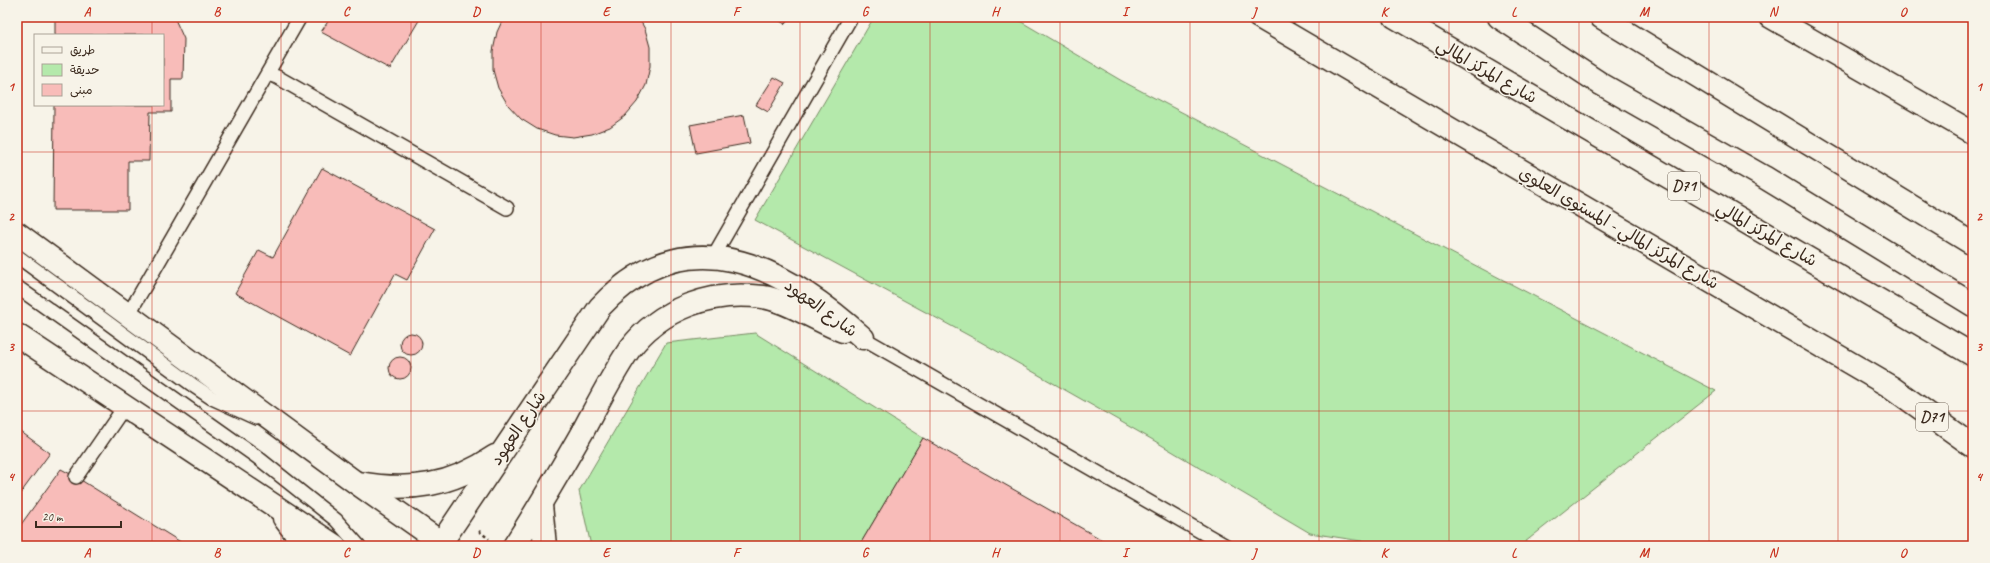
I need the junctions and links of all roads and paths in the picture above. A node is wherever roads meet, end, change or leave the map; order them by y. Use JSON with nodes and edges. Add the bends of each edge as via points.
{"nodes":[{"id":1,"x":300,"y":17,"type":"edge"},
{"id":2,"x":851,"y":17,"type":"edge"},
{"id":3,"x":1259,"y":17,"type":"edge"},
{"id":4,"x":1395,"y":17,"type":"edge"},
{"id":5,"x":1499,"y":17,"type":"edge"},
{"id":6,"x":1601,"y":17,"type":"edge"},
{"id":7,"x":1771,"y":17,"type":"edge"},
{"id":8,"x":268,"y":74,"type":"junction"},
{"id":9,"x":1973,"y":133,"type":"edge"},
{"id":10,"x":506,"y":208,"type":"dead end"},
{"id":11,"x":17,"y":233,"type":"edge"},
{"id":12,"x":1973,"y":244,"type":"edge"},
{"id":13,"x":17,"y":256,"type":"edge"},
{"id":14,"x":713,"y":257,"type":"junction"},
{"id":15,"x":17,"y":287,"type":"edge"},
{"id":16,"x":1973,"y":305,"type":"edge"},
{"id":17,"x":128,"y":315,"type":"junction"},
{"id":18,"x":17,"y":335,"type":"edge"},
{"id":19,"x":863,"y":338,"type":"junction"},
{"id":20,"x":1966,"y":351,"type":"edge"},
{"id":21,"x":1973,"y":365,"type":"edge"},
{"id":22,"x":1891,"y":387,"type":"junction"},
{"id":23,"x":125,"y":406,"type":"junction"},
{"id":24,"x":279,"y":426,"type":"junction"},
{"id":25,"x":1973,"y":432,"type":"edge"},
{"id":26,"x":1973,"y":446,"type":"edge"},
{"id":27,"x":501,"y":452,"type":"junction"},
{"id":28,"x":76,"y":477,"type":"dead end"},
{"id":29,"x":355,"y":482,"type":"junction"},
{"id":30,"x":274,"y":504,"type":"junction"},
{"id":31,"x":541,"y":505,"type":"junction"},
{"id":32,"x":1973,"y":541,"type":"edge"},
{"id":33,"x":442,"y":545,"type":"edge"},
{"id":34,"x":305,"y":546,"type":"edge"},
{"id":35,"x":335,"y":546,"type":"edge"},
{"id":36,"x":359,"y":546,"type":"edge"},
{"id":37,"x":514,"y":546,"type":"edge"},
{"id":38,"x":545,"y":546,"type":"edge"},
{"id":39,"x":1226,"y":546,"type":"edge"},
{"id":40,"x":1969,"y":546,"type":"edge"}],
"edges":[{"from":1,"to":8,"type":"lane"},
{"from":2,"to":14,"type":"lane"},
{"from":3,"to":22,"type":"main road","name":"شارع المركز المالي - المستوى العلوي","number":"D71"},
{"from":4,"to":20,"type":"main road","name":"شارع المركز المالي","number":"D71"},
{"from":5,"to":16,"type":"main road","via":[[1601,84],[1764,176]]},
{"from":6,"to":12,"type":"main road"},
{"from":7,"to":9,"type":"main road"},
{"from":8,"to":10,"type":"lane","via":[[284,80]]},
{"from":8,"to":17,"type":"lane"},
{"from":11,"to":17,"type":"main road"},
{"from":13,"to":24,"type":"lane","via":[[212,398]]},
{"from":14,"to":19,"type":"main road","name":"شارع العهود","via":[[734,260],[773,274],[817,300]]},
{"from":14,"to":27,"type":"main road","name":"شارع العهود","via":[[692,257],[651,268],[615,292],[588,324]]},
{"from":15,"to":36,"type":"lane","via":[[257,457],[336,520]]},
{"from":17,"to":24,"type":"main road"},
{"from":18,"to":23,"type":"main road"},
{"from":19,"to":31,"type":"main road","name":"شارع العهود","via":[[765,297],[734,294],[704,299],[675,310],[650,327],[630,349]]},
{"from":19,"to":39,"type":"lane"},
{"from":20,"to":21,"type":"main road"},
{"from":22,"to":25,"type":"main road"},
{"from":22,"to":26,"type":"main road","name":"شارع المركز المالي - المستوى العلوي","number":"D71"},
{"from":23,"to":28,"type":"lane"},
{"from":23,"to":30,"type":"main road"},
{"from":24,"to":29,"type":"main road"},
{"from":27,"to":29,"type":"main road","via":[[468,472],[432,485],[406,488]]},
{"from":27,"to":33,"type":"main road","name":"شارع العهود"},
{"from":29,"to":33,"type":"main road"},
{"from":30,"to":34,"type":"main road"},
{"from":30,"to":35,"type":"main road"},
{"from":31,"to":37,"type":"main road","name":"شارع العهود"},
{"from":31,"to":38,"type":"main road"},
{"from":32,"to":40,"type":"path"}]}
